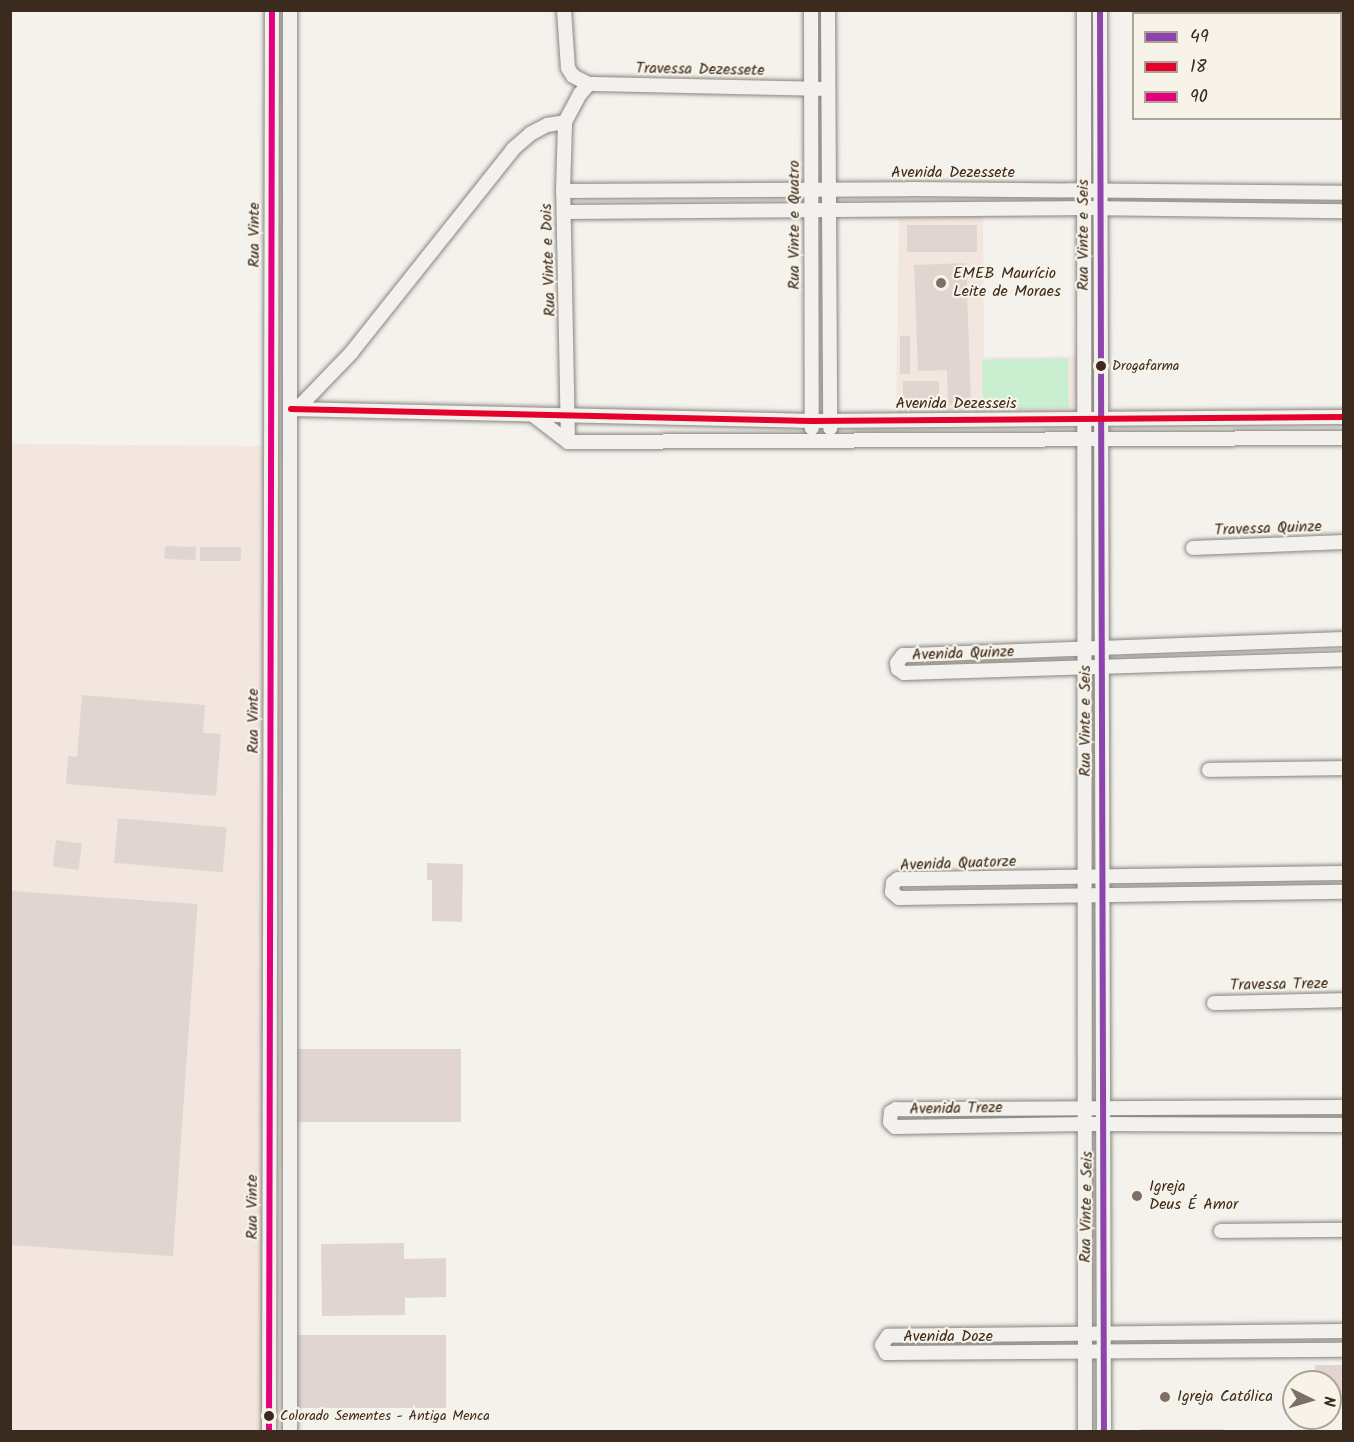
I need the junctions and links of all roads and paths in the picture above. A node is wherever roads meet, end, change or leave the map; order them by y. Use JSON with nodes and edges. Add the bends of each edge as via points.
{"nodes":[{"id":1,"x":272,"y":10,"type":"edge"},
{"id":2,"x":290,"y":10,"type":"edge"},
{"id":3,"x":564,"y":10,"type":"edge"},
{"id":4,"x":811,"y":10,"type":"edge"},
{"id":5,"x":828,"y":10,"type":"edge"},
{"id":6,"x":1084,"y":10,"type":"edge"},
{"id":7,"x":1100,"y":10,"type":"edge"},
{"id":8,"x":589,"y":84,"type":"junction"},
{"id":9,"x":811,"y":89,"type":"junction"},
{"id":10,"x":829,"y":89,"type":"junction"},
{"id":11,"x":565,"y":122,"type":"junction"},
{"id":12,"x":811,"y":189,"type":"junction"},
{"id":13,"x":829,"y":189,"type":"junction"},
{"id":14,"x":563,"y":191,"type":"junction"},
{"id":15,"x":1084,"y":191,"type":"junction"},
{"id":16,"x":1100,"y":191,"type":"junction"},
{"id":17,"x":1344,"y":192,"type":"edge"},
{"id":18,"x":1084,"y":208,"type":"junction"},
{"id":19,"x":1100,"y":208,"type":"junction"},
{"id":20,"x":811,"y":209,"type":"junction"},
{"id":21,"x":829,"y":209,"type":"junction"},
{"id":22,"x":1344,"y":211,"type":"edge"},
{"id":23,"x":564,"y":212,"type":"junction"},
{"id":24,"x":294,"y":409,"type":"junction"},
{"id":25,"x":533,"y":415,"type":"junction"},
{"id":26,"x":569,"y":417,"type":"junction"},
{"id":27,"x":1344,"y":417,"type":"edge"},
{"id":28,"x":1101,"y":419,"type":"junction"},
{"id":29,"x":1085,"y":420,"type":"junction"},
{"id":30,"x":812,"y":421,"type":"junction"},
{"id":31,"x":830,"y":421,"type":"junction"},
{"id":32,"x":1344,"y":438,"type":"edge"},
{"id":33,"x":830,"y":439,"type":"junction"},
{"id":34,"x":1085,"y":439,"type":"junction"},
{"id":35,"x":812,"y":440,"type":"junction"},
{"id":36,"x":1101,"y":440,"type":"junction"},
{"id":37,"x":568,"y":442,"type":"junction"},
{"id":38,"x":1344,"y":542,"type":"edge"},
{"id":39,"x":1194,"y":548,"type":"dead end"},
{"id":40,"x":1344,"y":639,"type":"edge"},
{"id":41,"x":1102,"y":648,"type":"junction"},
{"id":42,"x":1084,"y":650,"type":"junction"},
{"id":43,"x":1344,"y":659,"type":"edge"},
{"id":44,"x":1084,"y":667,"type":"junction"},
{"id":45,"x":1102,"y":667,"type":"junction"},
{"id":46,"x":1344,"y":768,"type":"edge"},
{"id":47,"x":1209,"y":771,"type":"dead end"},
{"id":48,"x":1344,"y":873,"type":"edge"},
{"id":49,"x":1104,"y":876,"type":"junction"},
{"id":50,"x":1087,"y":877,"type":"junction"},
{"id":51,"x":1003,"y":878,"type":"junction"},
{"id":52,"x":1344,"y":892,"type":"edge"},
{"id":53,"x":1103,"y":894,"type":"junction"},
{"id":54,"x":1086,"y":895,"type":"junction"},
{"id":55,"x":1004,"y":896,"type":"junction"},
{"id":56,"x":1344,"y":1000,"type":"edge"},
{"id":57,"x":1214,"y":1003,"type":"dead end"},
{"id":58,"x":1086,"y":1107,"type":"junction"},
{"id":59,"x":1105,"y":1107,"type":"junction"},
{"id":60,"x":1344,"y":1107,"type":"edge"},
{"id":61,"x":1086,"y":1124,"type":"junction"},
{"id":62,"x":1105,"y":1125,"type":"junction"},
{"id":63,"x":1344,"y":1125,"type":"edge"},
{"id":64,"x":1344,"y":1230,"type":"edge"},
{"id":65,"x":1221,"y":1232,"type":"dead end"},
{"id":66,"x":1085,"y":1281,"type":"junction"},
{"id":67,"x":1103,"y":1281,"type":"junction"},
{"id":68,"x":1344,"y":1331,"type":"edge"},
{"id":69,"x":1104,"y":1333,"type":"junction"},
{"id":70,"x":1085,"y":1334,"type":"junction"},
{"id":71,"x":953,"y":1335,"type":"junction"},
{"id":72,"x":1344,"y":1350,"type":"edge"},
{"id":73,"x":953,"y":1353,"type":"junction"},
{"id":74,"x":1085,"y":1353,"type":"junction"},
{"id":75,"x":1104,"y":1353,"type":"junction"},
{"id":76,"x":269,"y":1431,"type":"edge"},
{"id":77,"x":290,"y":1431,"type":"edge"},
{"id":78,"x":1085,"y":1431,"type":"edge"},
{"id":79,"x":1104,"y":1431,"type":"edge"}],
"edges":[{"from":1,"to":76,"type":"street","name":"Rua Vinte"},
{"from":2,"to":24,"type":"street"},
{"from":3,"to":8,"type":"street","name":"Travessa Dezessete","via":[[566,58],[573,76]]},
{"from":4,"to":9,"type":"street","name":"Rua Vinte e Quatro"},
{"from":5,"to":10,"type":"street","name":"Rua Vinte e Quatro"},
{"from":6,"to":15,"type":"street","name":"Rua Vinte e Seis"},
{"from":7,"to":16,"type":"street","name":"Rua Vinte e Seis"},
{"from":8,"to":9,"type":"street","name":"Travessa Dezessete"},
{"from":8,"to":11,"type":"street","name":"Rua Vinte e Dois"},
{"from":9,"to":10,"type":"street","name":"Travessa Dezessete"},
{"from":9,"to":12,"type":"street","name":"Rua Vinte e Quatro"},
{"from":10,"to":13,"type":"street","name":"Rua Vinte e Quatro"},
{"from":11,"to":14,"type":"street","name":"Rua Vinte e Dois"},
{"from":11,"to":24,"type":"street","via":[[547,125],[513,148],[351,353]]},
{"from":12,"to":13,"type":"street","name":"Avenida Dezessete"},
{"from":12,"to":14,"type":"street","name":"Avenida Dezessete"},
{"from":12,"to":20,"type":"street","name":"Rua Vinte e Quatro"},
{"from":13,"to":15,"type":"street","name":"Avenida Dezessete"},
{"from":13,"to":21,"type":"street","name":"Rua Vinte e Quatro"},
{"from":14,"to":23,"type":"street","name":"Rua Vinte e Dois"},
{"from":15,"to":16,"type":"street","name":"Avenida Dezessete"},
{"from":15,"to":18,"type":"street","name":"Rua Vinte e Seis"},
{"from":16,"to":17,"type":"street","name":"Avenida Dezessete"},
{"from":16,"to":19,"type":"street","name":"Rua Vinte e Seis"},
{"from":18,"to":19,"type":"street"},
{"from":18,"to":21,"type":"street"},
{"from":18,"to":29,"type":"street","name":"Rua Vinte e Seis"},
{"from":19,"to":22,"type":"street"},
{"from":19,"to":28,"type":"street","name":"Rua Vinte e Seis"},
{"from":20,"to":21,"type":"street"},
{"from":20,"to":23,"type":"street"},
{"from":20,"to":30,"type":"street","name":"Rua Vinte e Quatro"},
{"from":21,"to":31,"type":"street","name":"Rua Vinte e Quatro"},
{"from":23,"to":26,"type":"street","name":"Rua Vinte e Dois"},
{"from":24,"to":25,"type":"street","name":"Avenida Dezesseis"},
{"from":24,"to":77,"type":"street"},
{"from":25,"to":26,"type":"street","name":"Avenida Dezesseis"},
{"from":25,"to":37,"type":"street"},
{"from":26,"to":30,"type":"street","name":"Avenida Dezesseis"},
{"from":26,"to":37,"type":"street","name":"Rua Vinte e Dois"},
{"from":27,"to":28,"type":"street","name":"Avenida Dezesseis"},
{"from":28,"to":29,"type":"street","name":"Avenida Dezesseis"},
{"from":28,"to":36,"type":"street","name":"Rua Vinte e Seis"},
{"from":29,"to":31,"type":"street","name":"Avenida Dezesseis"},
{"from":29,"to":34,"type":"street","name":"Rua Vinte e Seis"},
{"from":30,"to":31,"type":"street","name":"Avenida Dezesseis"},
{"from":30,"to":35,"type":"street","name":"Rua Vinte e Quatro"},
{"from":31,"to":33,"type":"street","name":"Rua Vinte e Quatro"},
{"from":32,"to":36,"type":"street"},
{"from":33,"to":34,"type":"street"},
{"from":33,"to":35,"type":"street"},
{"from":34,"to":36,"type":"street"},
{"from":34,"to":42,"type":"street","name":"Rua Vinte e Seis"},
{"from":35,"to":37,"type":"street"},
{"from":36,"to":41,"type":"street","name":"Rua Vinte e Seis"},
{"from":38,"to":39,"type":"street","name":"Travessa Quinze"},
{"from":40,"to":41,"type":"street","name":"Avenida Quinze"},
{"from":41,"to":42,"type":"street","name":"Avenida Quinze"},
{"from":41,"to":45,"type":"street","name":"Rua Vinte e Seis"},
{"from":42,"to":44,"type":"street","name":"Rua Vinte e Seis"},
{"from":42,"to":44,"type":"street","name":"Avenida Quinze","via":[[903,655],[897,663],[904,673]]},
{"from":43,"to":45,"type":"street","name":"Avenida Quinze"},
{"from":44,"to":45,"type":"street","name":"Avenida Quinze"},
{"from":44,"to":50,"type":"street","name":"Rua Vinte e Seis"},
{"from":45,"to":49,"type":"street","name":"Rua Vinte e Seis"},
{"from":46,"to":47,"type":"street"},
{"from":48,"to":49,"type":"street","name":"Avenida Quatorze"},
{"from":49,"to":50,"type":"street","name":"Avenida Quatorze"},
{"from":49,"to":53,"type":"street","name":"Rua Vinte e Seis"},
{"from":50,"to":51,"type":"street","name":"Avenida Quatorze"},
{"from":50,"to":54,"type":"street","name":"Rua Vinte e Seis"},
{"from":51,"to":55,"type":"street"},
{"from":51,"to":55,"type":"street","name":"Avenida Quatorze","via":[[898,879],[892,892],[898,898]]},
{"from":52,"to":53,"type":"street","name":"Avenida Quatorze"},
{"from":53,"to":54,"type":"street","name":"Avenida Quatorze"},
{"from":53,"to":59,"type":"street","name":"Rua Vinte e Seis"},
{"from":54,"to":55,"type":"street","name":"Avenida Quatorze"},
{"from":54,"to":58,"type":"street","name":"Rua Vinte e Seis"},
{"from":56,"to":57,"type":"street","name":"Travessa Treze"},
{"from":58,"to":59,"type":"street","name":"Avenida Treze"},
{"from":58,"to":61,"type":"street","name":"Rua Vinte e Seis"},
{"from":58,"to":61,"type":"street","name":"Avenida Treze","via":[[896,1109],[890,1119],[895,1127]]},
{"from":59,"to":60,"type":"street","name":"Avenida Treze"},
{"from":59,"to":62,"type":"street","name":"Rua Vinte e Seis"},
{"from":61,"to":62,"type":"street","name":"Avenida Treze"},
{"from":61,"to":66,"type":"street","name":"Rua Vinte e Seis"},
{"from":62,"to":63,"type":"street","name":"Avenida Treze"},
{"from":62,"to":67,"type":"street","name":"Rua Vinte e Seis"},
{"from":64,"to":65,"type":"street"},
{"from":66,"to":67,"type":"street"},
{"from":66,"to":70,"type":"street","name":"Rua Vinte e Seis"},
{"from":67,"to":69,"type":"street","name":"Rua Vinte e Seis"},
{"from":68,"to":69,"type":"street","name":"Avenida Doze"},
{"from":69,"to":70,"type":"street","name":"Avenida Doze"},
{"from":69,"to":75,"type":"street","name":"Rua Vinte e Seis"},
{"from":70,"to":71,"type":"street","name":"Avenida Doze"},
{"from":70,"to":74,"type":"street","name":"Rua Vinte e Seis"},
{"from":71,"to":73,"type":"street"},
{"from":71,"to":73,"type":"street","name":"Avenida Doze","via":[[888,1336],[882,1345],[886,1353]]},
{"from":72,"to":75,"type":"street","name":"Avenida Doze"},
{"from":73,"to":74,"type":"street","name":"Avenida Doze"},
{"from":74,"to":75,"type":"street","name":"Avenida Doze"},
{"from":74,"to":78,"type":"street","name":"Rua Vinte e Seis"},
{"from":75,"to":79,"type":"street","name":"Rua Vinte e Seis"}]}
